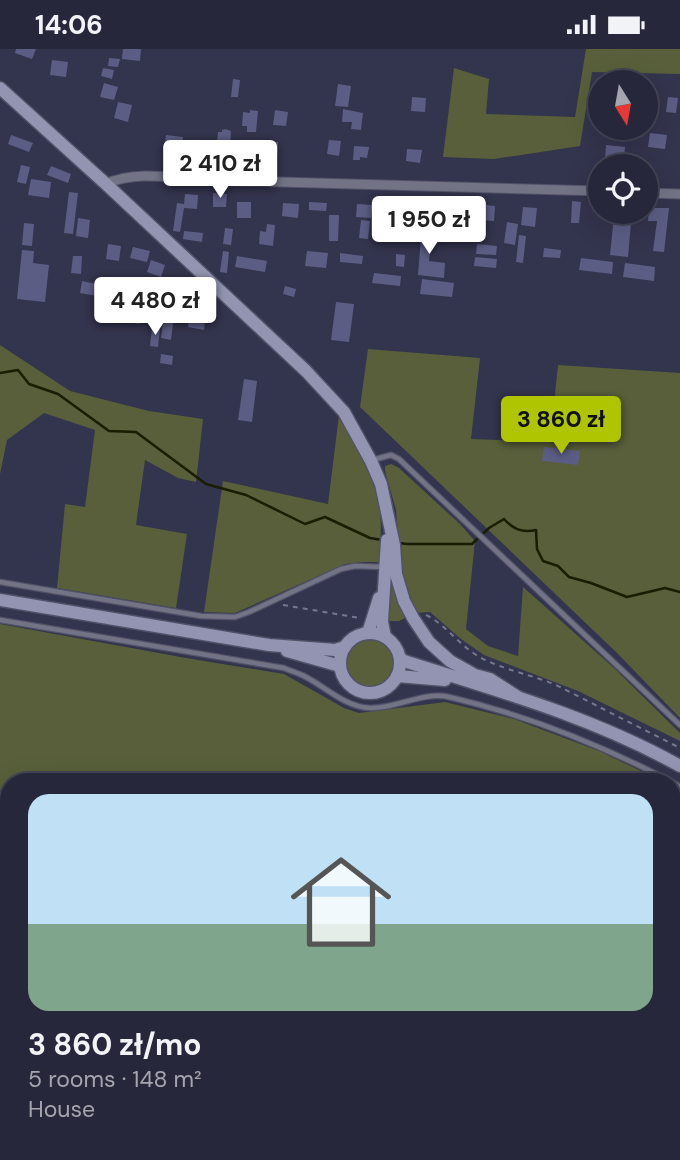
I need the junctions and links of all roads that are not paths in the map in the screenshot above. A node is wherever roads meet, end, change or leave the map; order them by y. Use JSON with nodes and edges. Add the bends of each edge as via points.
{"nodes":[{"id":1,"x":0,"y":88,"type":"edge"},
{"id":2,"x":106,"y":184,"type":"junction"},
{"id":3,"x":588,"y":191,"type":"edge"},
{"id":4,"x":658,"y":193,"type":"edge"},
{"id":5,"x":680,"y":194,"type":"edge"},
{"id":6,"x":371,"y":461,"type":"junction"},
{"id":7,"x":390,"y":542,"type":"junction"},
{"id":8,"x":386,"y":567,"type":"junction"},
{"id":9,"x":0,"y":582,"type":"edge"},
{"id":10,"x":384,"y":584,"type":"junction"},
{"id":11,"x":0,"y":600,"type":"edge"},
{"id":12,"x":0,"y":620,"type":"edge"},
{"id":13,"x":369,"y":627,"type":"junction"},
{"id":14,"x":385,"y":637,"type":"junction"},
{"id":15,"x":269,"y":645,"type":"junction"},
{"id":16,"x":345,"y":647,"type":"junction"},
{"id":17,"x":400,"y":658,"type":"junction"},
{"id":18,"x":340,"y":666,"type":"junction"},
{"id":19,"x":397,"y":676,"type":"junction"},
{"id":20,"x":473,"y":684,"type":"junction"},
{"id":21,"x":518,"y":697,"type":"junction"},
{"id":22,"x":680,"y":725,"type":"edge"},
{"id":23,"x":680,"y":766,"type":"edge"},
{"id":24,"x":654,"y":773,"type":"edge"}],
"edges":[{"from":1,"to":2,"type":"main road"},
{"from":2,"to":3,"type":"street","via":[[144,177]]},
{"from":2,"to":6,"type":"main road","via":[[317,383],[350,420]]},
{"from":4,"to":5,"type":"street"},
{"from":6,"to":7,"type":"main road","via":[[381,484]]},
{"from":6,"to":22,"type":"lane","via":[[391,455],[399,459]]},
{"from":7,"to":8,"type":"main road"},
{"from":7,"to":21,"type":"main road","via":[[404,601],[429,642],[450,661]]},
{"from":8,"to":9,"type":"lane","via":[[341,569],[235,617],[201,616]]},
{"from":8,"to":10,"type":"main road"},
{"from":10,"to":13,"type":"main road"},
{"from":10,"to":14,"type":"main road"},
{"from":11,"to":15,"type":"main road"},
{"from":12,"to":24,"type":"lane","via":[[284,669],[355,705],[372,708],[446,696],[564,733]]},
{"from":13,"to":14,"type":"main road"},
{"from":13,"to":16,"type":"main road"},
{"from":14,"to":17,"type":"main road"},
{"from":15,"to":16,"type":"main road"},
{"from":15,"to":18,"type":"main road"},
{"from":16,"to":18,"type":"main road"},
{"from":17,"to":19,"type":"main road"},
{"from":17,"to":20,"type":"main road"},
{"from":18,"to":19,"type":"main road","via":[[348,683],[365,692],[384,689]]},
{"from":19,"to":20,"type":"main road"},
{"from":20,"to":21,"type":"main road"},
{"from":21,"to":23,"type":"main road","via":[[604,728]]}]}
